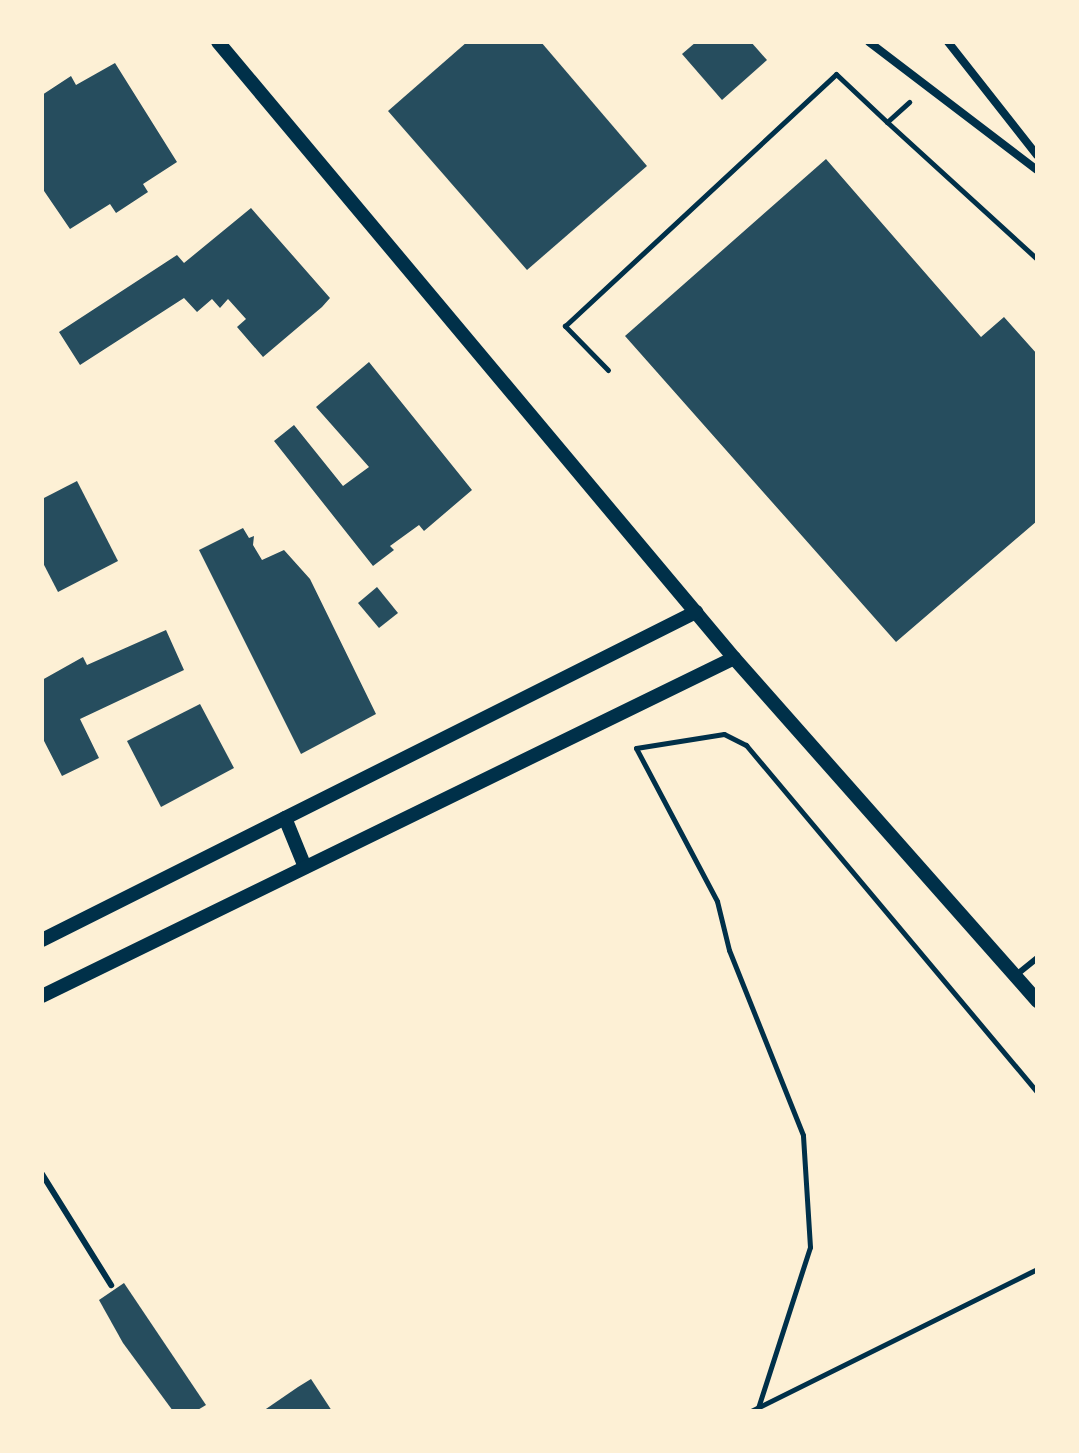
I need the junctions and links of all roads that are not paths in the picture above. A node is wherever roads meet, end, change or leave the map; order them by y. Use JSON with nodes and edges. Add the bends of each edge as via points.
{"nodes":[{"id":1,"x":218,"y":42,"type":"edge"},
{"id":2,"x":869,"y":42,"type":"edge"},
{"id":3,"x":948,"y":42,"type":"edge"},
{"id":4,"x":1037,"y":155,"type":"edge"},
{"id":5,"x":1037,"y":170,"type":"edge"},
{"id":6,"x":696,"y":612,"type":"junction"},
{"id":7,"x":734,"y":658,"type":"junction"},
{"id":8,"x":285,"y":818,"type":"junction"},
{"id":9,"x":305,"y":867,"type":"junction"},
{"id":10,"x":42,"y":940,"type":"edge"},
{"id":11,"x":1037,"y":958,"type":"edge"},
{"id":12,"x":1015,"y":976,"type":"junction"},
{"id":13,"x":42,"y":996,"type":"edge"},
{"id":14,"x":1037,"y":1001,"type":"edge"},
{"id":15,"x":42,"y":1174,"type":"edge"},
{"id":16,"x":111,"y":1285,"type":"dead end"}],
"edges":[{"from":1,"to":6,"type":"street"},
{"from":2,"to":5,"type":"street"},
{"from":3,"to":4,"type":"street"},
{"from":6,"to":7,"type":"street"},
{"from":6,"to":8,"type":"street"},
{"from":7,"to":9,"type":"street"},
{"from":7,"to":12,"type":"street"},
{"from":8,"to":9,"type":"street"},
{"from":8,"to":10,"type":"street"},
{"from":9,"to":13,"type":"street"},
{"from":11,"to":12,"type":"lane"},
{"from":12,"to":14,"type":"street"},
{"from":15,"to":16,"type":"lane"}]}
